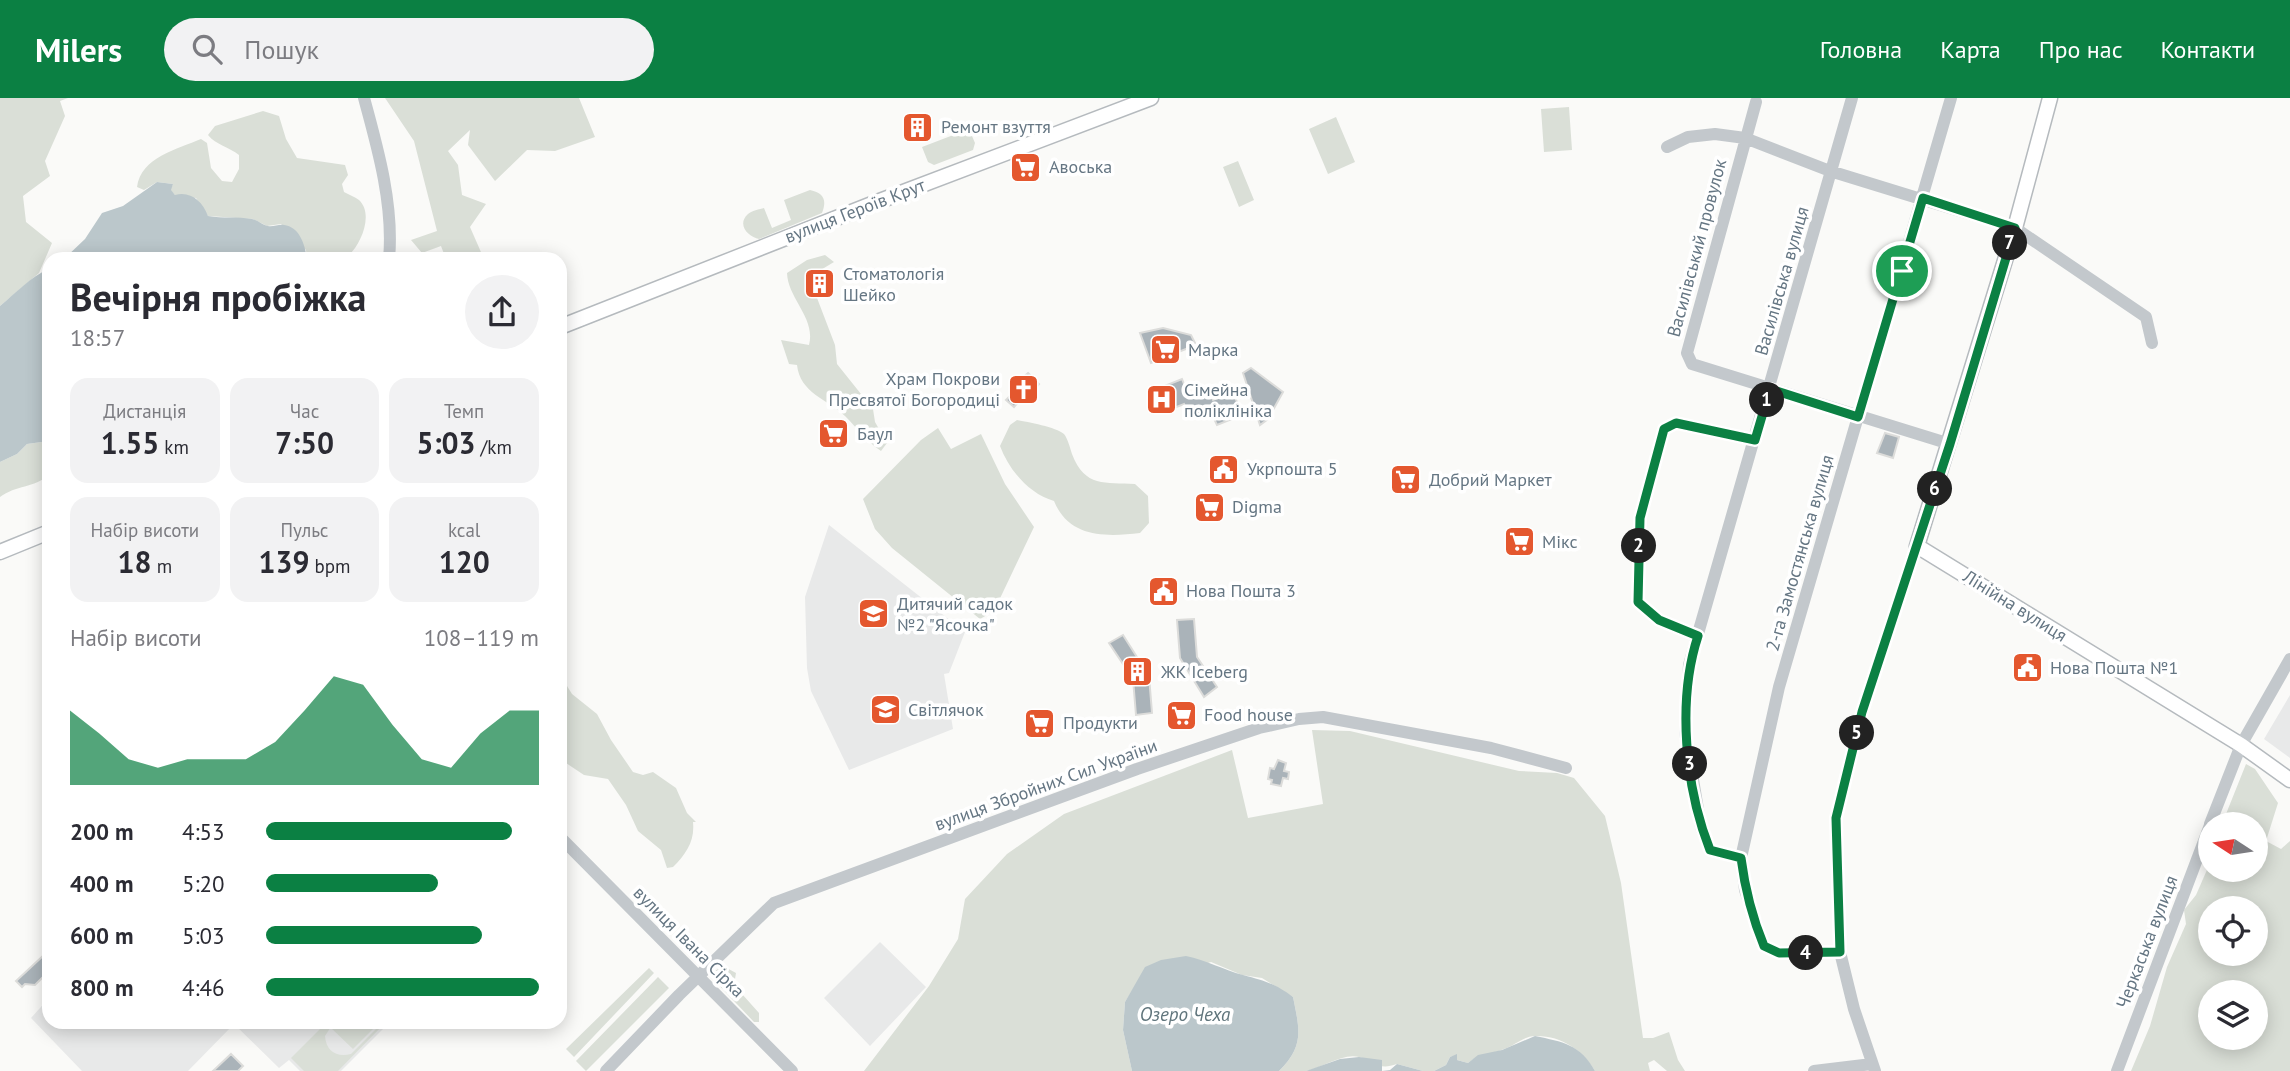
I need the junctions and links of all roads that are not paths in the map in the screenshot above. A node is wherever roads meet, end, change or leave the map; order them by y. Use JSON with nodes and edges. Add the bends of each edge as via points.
{"nodes":[{"id":1,"x":365,"y":98,"type":"edge"},
{"id":2,"x":1151,"y":98,"type":"edge"},
{"id":3,"x":1852,"y":98,"type":"edge"},
{"id":4,"x":1951,"y":98,"type":"edge"},
{"id":5,"x":2050,"y":98,"type":"edge"},
{"id":6,"x":1756,"y":101,"type":"edge"},
{"id":7,"x":1745,"y":138,"type":"junction"},
{"id":8,"x":1667,"y":148,"type":"dead end"},
{"id":9,"x":1830,"y":172,"type":"junction"},
{"id":10,"x":1923,"y":198,"type":"junction"},
{"id":11,"x":2015,"y":228,"type":"junction"},
{"id":12,"x":390,"y":252,"type":"edge"},
{"id":13,"x":567,"y":324,"type":"edge"},
{"id":14,"x":2152,"y":343,"type":"dead end"},
{"id":15,"x":1770,"y":389,"type":"junction"},
{"id":16,"x":1858,"y":417,"type":"junction"},
{"id":17,"x":1755,"y":440,"type":"junction"},
{"id":18,"x":1950,"y":444,"type":"junction"},
{"id":19,"x":42,"y":535,"type":"edge"},
{"id":20,"x":1917,"y":546,"type":"junction"},
{"id":21,"x":0,"y":552,"type":"edge"},
{"id":22,"x":1698,"y":636,"type":"junction"},
{"id":23,"x":2290,"y":659,"type":"edge"},
{"id":24,"x":2241,"y":745,"type":"junction"},
{"id":25,"x":1566,"y":768,"type":"dead end"},
{"id":26,"x":2290,"y":779,"type":"edge"},
{"id":27,"x":2215,"y":812,"type":"edge"},
{"id":28,"x":567,"y":844,"type":"edge"},
{"id":29,"x":2198,"y":856,"type":"edge"},
{"id":30,"x":1741,"y":858,"type":"junction"},
{"id":31,"x":1840,"y":952,"type":"junction"},
{"id":32,"x":698,"y":976,"type":"junction"},
{"id":33,"x":1873,"y":1067,"type":"edge"},
{"id":34,"x":1816,"y":1070,"type":"edge"},
{"id":35,"x":606,"y":1071,"type":"edge"},
{"id":36,"x":792,"y":1071,"type":"edge"},
{"id":37,"x":2117,"y":1071,"type":"edge"}],
"edges":[{"from":1,"to":12,"type":"street","via":[[392,232]]},
{"from":2,"to":13,"type":"main road","name":"вулиця Героїв Крут"},
{"from":3,"to":9,"type":"street","name":"Василівська вулиця"},
{"from":4,"to":10,"type":"street","name":"2-га Замостянська вулиця"},
{"from":5,"to":11,"type":"main road"},
{"from":6,"to":7,"type":"street","name":"Василівський провулок"},
{"from":7,"to":8,"type":"street","via":[[1688,137]]},
{"from":7,"to":9,"type":"street"},
{"from":7,"to":15,"type":"street","name":"Василівський провулок","via":[[1687,353],[1692,364]]},
{"from":9,"to":10,"type":"street"},
{"from":9,"to":15,"type":"street","name":"Василівська вулиця"},
{"from":10,"to":11,"type":"street"},
{"from":10,"to":16,"type":"street","name":"2-га Замостянська вулиця"},
{"from":11,"to":14,"type":"street","via":[[2146,317]]},
{"from":11,"to":18,"type":"main road"},
{"from":15,"to":16,"type":"street","name":"Василівський провулок"},
{"from":15,"to":17,"type":"street","name":"Василівська вулиця"},
{"from":16,"to":18,"type":"street","name":"Василівський провулок"},
{"from":16,"to":30,"type":"street","name":"2-га Замостянська вулиця","via":[[1779,687]]},
{"from":17,"to":22,"type":"street","name":"Василівська вулиця"},
{"from":17,"to":22,"type":"street","via":[[1676,423],[1664,429],[1640,518],[1638,602],[1659,620]]},
{"from":18,"to":20,"type":"main road"},
{"from":19,"to":21,"type":"main road"},
{"from":20,"to":24,"type":"main road","name":"Лінійна вулиця"},
{"from":20,"to":31,"type":"street","via":[[1862,712],[1836,818]]},
{"from":22,"to":30,"type":"street","name":"Василівська вулиця","via":[[1689,665],[1685,732],[1701,827],[1710,850]]},
{"from":23,"to":24,"type":"street","name":"Черкаська вулиця"},
{"from":24,"to":26,"type":"main road","name":"Лінійна вулиця"},
{"from":24,"to":27,"type":"street","name":"Черкаська вулиця"},
{"from":25,"to":32,"type":"street","name":"вулиця Збройних Сил України","via":[[1491,748],[1323,717],[1278,723],[1137,769],[774,903]]},
{"from":28,"to":32,"type":"street","name":"вулиця Івана Сірка"},
{"from":29,"to":37,"type":"street","name":"Черкаська вулиця"},
{"from":30,"to":31,"type":"street","name":"2-га Замостянська вулиця","via":[[1745,890],[1764,946],[1779,953]]},
{"from":31,"to":33,"type":"street"},
{"from":32,"to":35,"type":"street","name":"вулиця Збройних Сил України"},
{"from":32,"to":36,"type":"street","name":"вулиця Івана Сірка"},
{"from":33,"to":34,"type":"street"}]}
